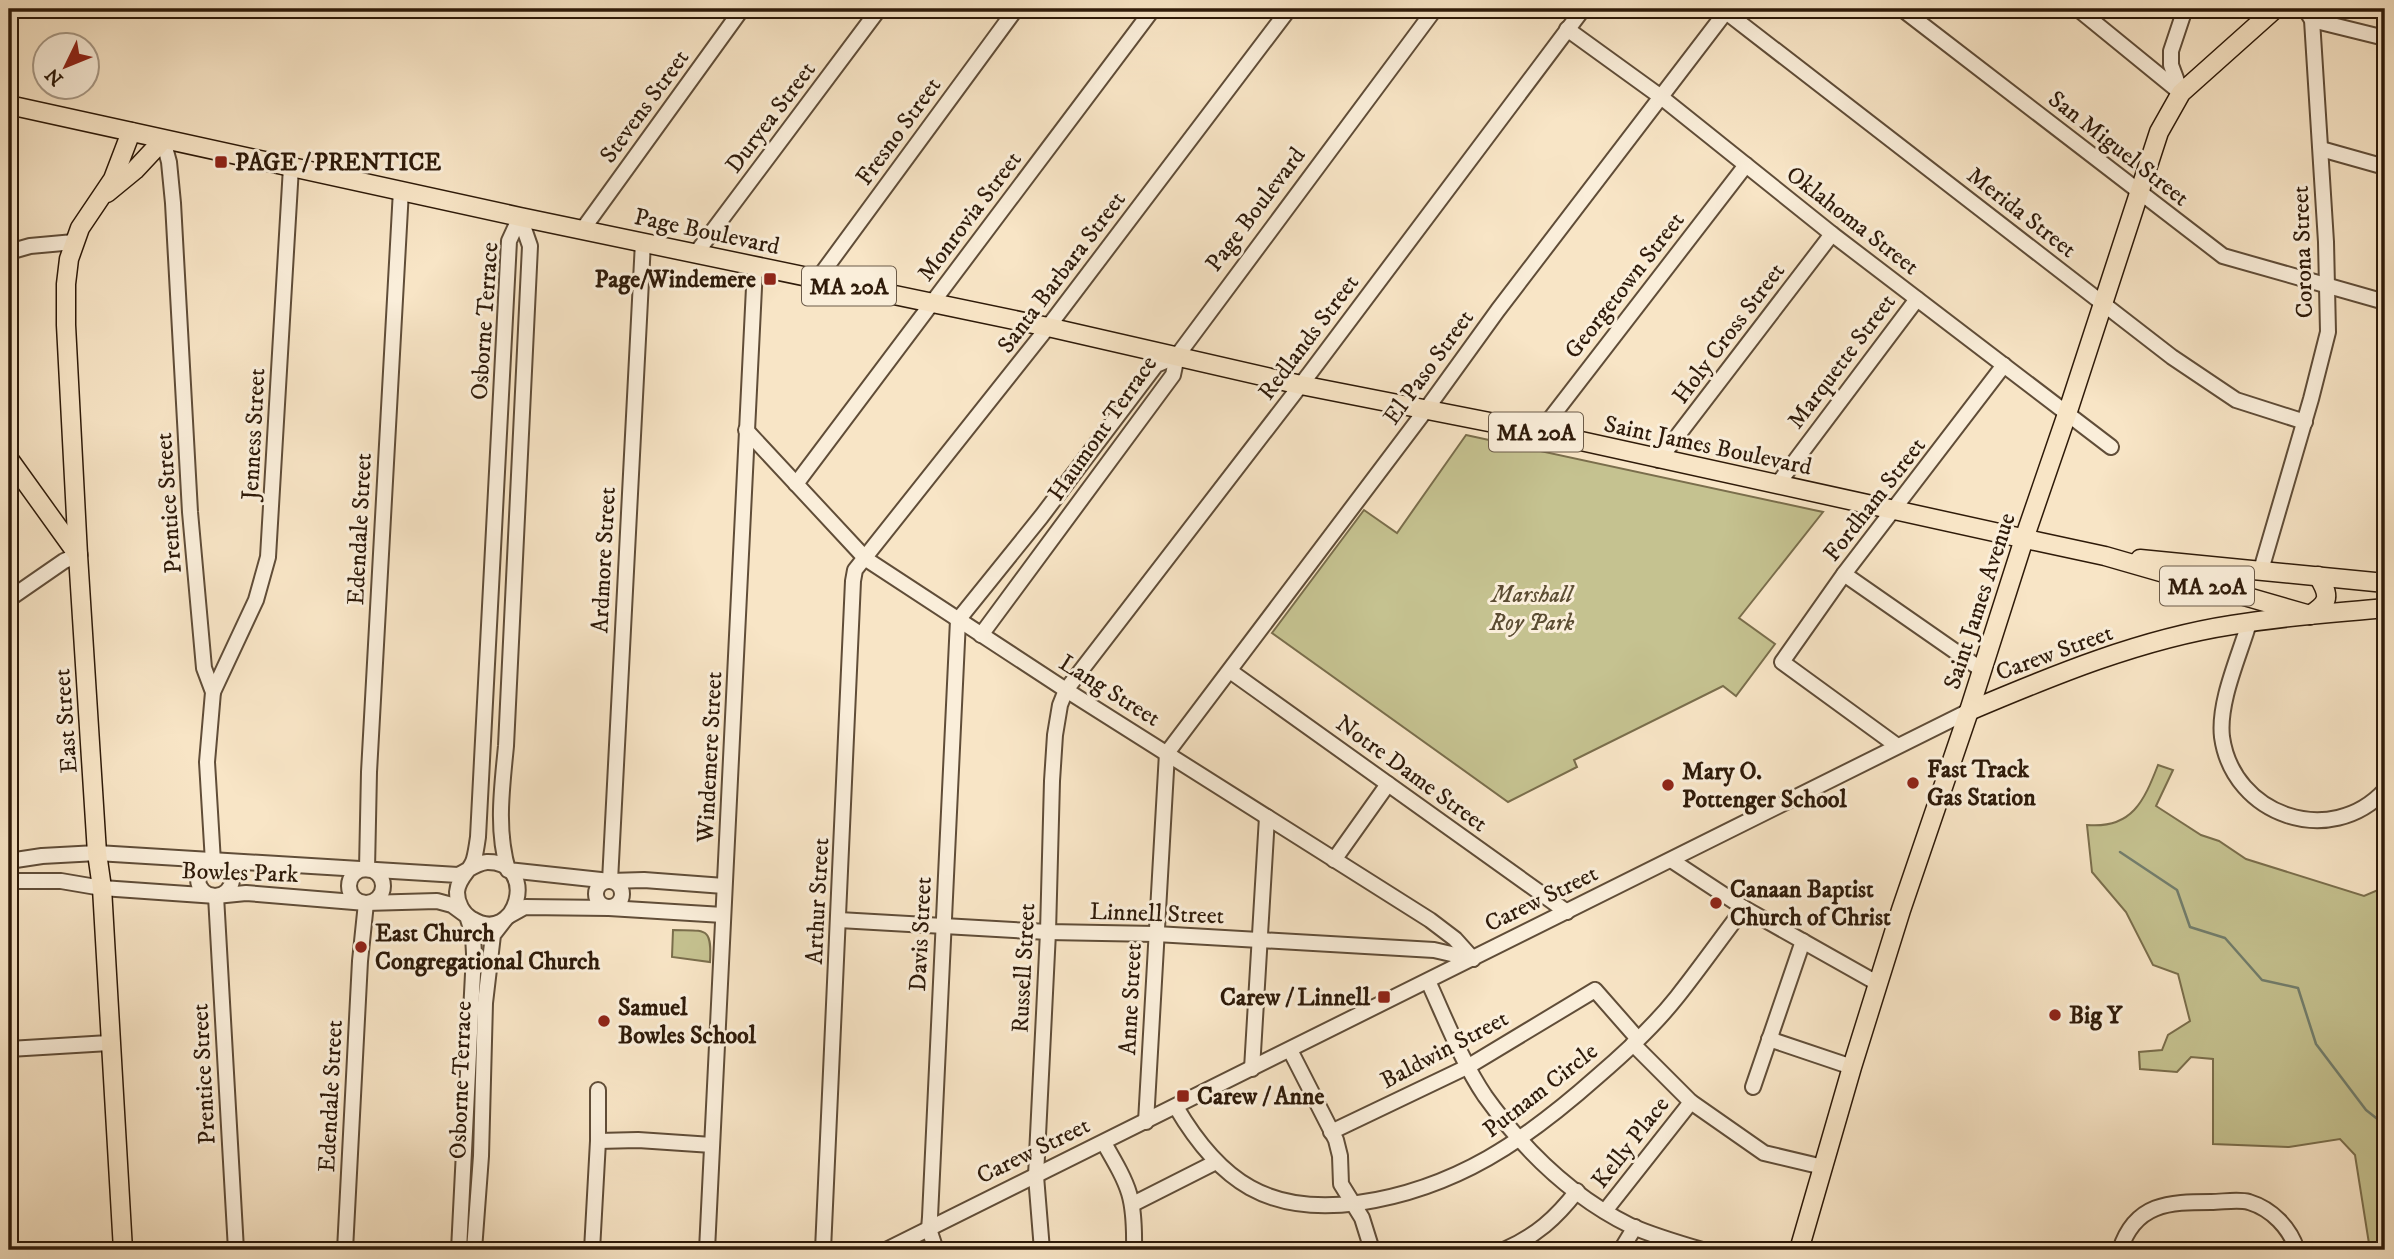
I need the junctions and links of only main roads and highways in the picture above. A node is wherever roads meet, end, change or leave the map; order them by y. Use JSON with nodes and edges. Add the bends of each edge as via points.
{"nodes":[{"id":1,"x":2275,"y":9,"type":"edge"},
{"id":2,"x":9,"y":106,"type":"edge"},
{"id":3,"x":131,"y":132,"type":"junction"},
{"id":4,"x":163,"y":140,"type":"junction"},
{"id":5,"x":101,"y":197,"type":"junction"},
{"id":6,"x":1177,"y":356,"type":"joint"},
{"id":7,"x":9,"y":459,"type":"edge"},
{"id":8,"x":2024,"y":538,"type":"junction"},
{"id":9,"x":78,"y":555,"type":"junction"},
{"id":10,"x":2105,"y":556,"type":"junction"},
{"id":11,"x":2261,"y":570,"type":"junction"},
{"id":12,"x":2318,"y":576,"type":"junction"},
{"id":13,"x":2385,"y":583,"type":"edge"},
{"id":14,"x":2254,"y":600,"type":"junction"},
{"id":15,"x":2385,"y":608,"type":"edge"},
{"id":16,"x":2310,"y":615,"type":"junction"},
{"id":17,"x":2240,"y":624,"type":"junction"},
{"id":18,"x":1969,"y":711,"type":"junction"},
{"id":19,"x":122,"y":1250,"type":"edge"},
{"id":20,"x":1799,"y":1250,"type":"edge"}],
"edges":[{"from":1,"to":8,"type":"main road","name":"Saint James Avenue","via":[[2181,93],[2159,132]]},
{"from":2,"to":3,"type":"main road","name":"Page Boulevard","number":"MA 20A"},
{"from":3,"to":4,"type":"main road","name":"Page Boulevard","number":"MA 20A"},
{"from":3,"to":5,"type":"main road","name":"East Street"},
{"from":4,"to":5,"type":"main road","name":"East Street"},
{"from":4,"to":6,"type":"main road","name":"Page Boulevard","number":"MA 20A"},
{"from":5,"to":9,"type":"main road","name":"East Street","via":[[69,259],[66,325]]},
{"from":6,"to":8,"type":"main road","name":"Saint James Boulevard","number":"MA 20A"},
{"from":7,"to":9,"type":"main road"},
{"from":8,"to":10,"type":"main road","name":"Saint James Boulevard","number":"MA 20A"},
{"from":8,"to":18,"type":"main road","name":"Saint James Avenue"},
{"from":9,"to":19,"type":"main road","name":"East Street"},
{"from":10,"to":11,"type":"main road","name":"Saint James Boulevard","number":"MA 20A"},
{"from":10,"to":14,"type":"main road","name":"Saint James Boulevard","number":"MA 20A"},
{"from":11,"to":12,"type":"main road","number":"MA 20A"},
{"from":11,"to":14,"type":"main road"},
{"from":12,"to":13,"type":"main road","number":"MA 20A"},
{"from":12,"to":16,"type":"main road","via":[[2327,600]]},
{"from":14,"to":16,"type":"main road","name":"Saint James Boulevard","number":"MA 20A"},
{"from":14,"to":17,"type":"main road"},
{"from":15,"to":16,"type":"main road","name":"Carew Street","number":"MA 20A"},
{"from":16,"to":17,"type":"main road","name":"Carew Street"},
{"from":17,"to":18,"type":"main road","name":"Carew Street","via":[[2118,653]]},
{"from":18,"to":20,"type":"main road","name":"Saint James Avenue","via":[[1878,983]]}]}
